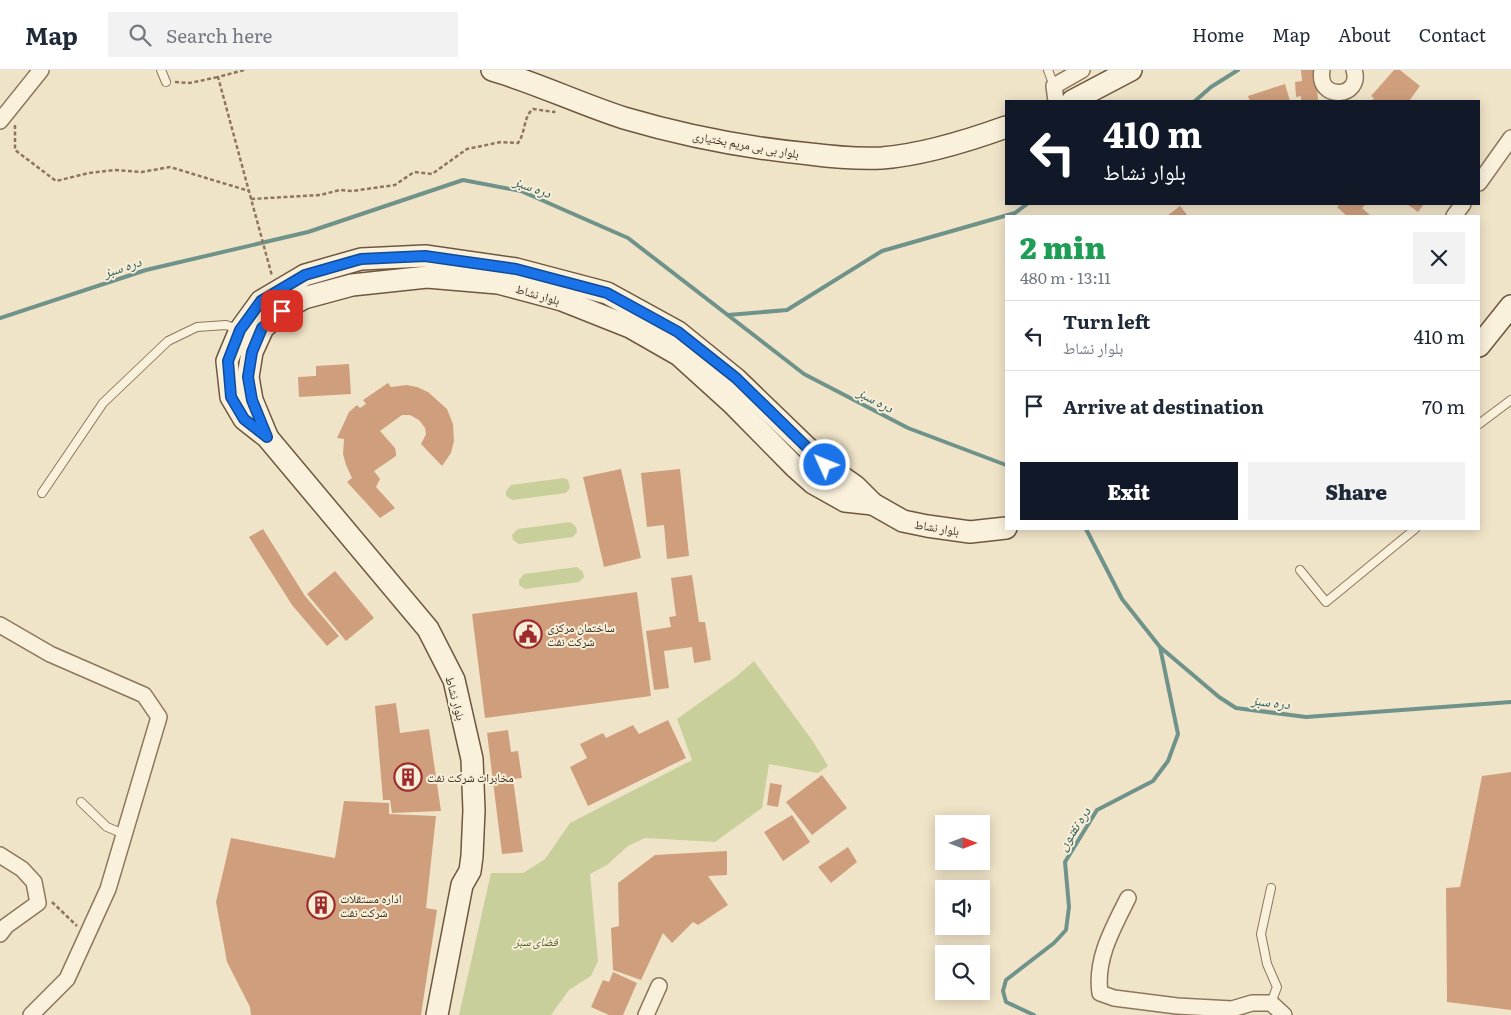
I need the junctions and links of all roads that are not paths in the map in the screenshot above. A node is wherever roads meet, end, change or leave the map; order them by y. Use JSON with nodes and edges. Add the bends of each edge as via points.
{"nodes":[{"id":1,"x":41,"y":70,"type":"edge"},
{"id":2,"x":161,"y":70,"type":"edge"},
{"id":3,"x":492,"y":70,"type":"edge"},
{"id":4,"x":1048,"y":70,"type":"edge"},
{"id":5,"x":1082,"y":70,"type":"edge"},
{"id":6,"x":1131,"y":70,"type":"edge"},
{"id":7,"x":1322,"y":70,"type":"edge"},
{"id":8,"x":1354,"y":70,"type":"edge"},
{"id":9,"x":166,"y":82,"type":"road end"},
{"id":10,"x":1055,"y":94,"type":"edge"},
{"id":11,"x":1074,"y":100,"type":"edge"},
{"id":12,"x":0,"y":121,"type":"edge"},
{"id":13,"x":1005,"y":127,"type":"edge"},
{"id":14,"x":1511,"y":138,"type":"edge"},
{"id":15,"x":1480,"y":182,"type":"edge"},
{"id":16,"x":1511,"y":290,"type":"edge"},
{"id":17,"x":1511,"y":306,"type":"edge"},
{"id":18,"x":1480,"y":329,"type":"edge"},
{"id":19,"x":240,"y":330,"type":"junction"},
{"id":20,"x":1480,"y":345,"type":"edge"},
{"id":21,"x":1511,"y":400,"type":"edge"},
{"id":22,"x":1480,"y":423,"type":"edge"},
{"id":23,"x":267,"y":437,"type":"junction"},
{"id":24,"x":42,"y":493,"type":"dead end"},
{"id":25,"x":872,"y":504,"type":"junction"},
{"id":26,"x":1000,"y":529,"type":"edge"},
{"id":27,"x":1414,"y":530,"type":"edge"},
{"id":28,"x":1300,"y":570,"type":"dead end"},
{"id":29,"x":0,"y":625,"type":"edge"},
{"id":30,"x":81,"y":802,"type":"dead end"},
{"id":31,"x":124,"y":834,"type":"junction"},
{"id":32,"x":0,"y":855,"type":"edge"},
{"id":33,"x":470,"y":871,"type":"junction"},
{"id":34,"x":1271,"y":888,"type":"dead end"},
{"id":35,"x":1128,"y":898,"type":"dead end"},
{"id":36,"x":0,"y":934,"type":"edge"},
{"id":37,"x":659,"y":986,"type":"dead end"},
{"id":38,"x":1271,"y":1003,"type":"junction"},
{"id":39,"x":31,"y":1015,"type":"edge"},
{"id":40,"x":437,"y":1015,"type":"edge"},
{"id":41,"x":449,"y":1015,"type":"edge"},
{"id":42,"x":646,"y":1015,"type":"edge"},
{"id":43,"x":1284,"y":1015,"type":"edge"}],
"edges":[{"from":1,"to":12,"type":"street"},
{"from":2,"to":9,"type":"lane"},
{"from":3,"to":13,"type":"main road","name":"بلوار بی بی مریم بختیاری","via":[[624,118],[742,146],[827,156],[906,155],[980,137]]},
{"from":4,"to":10,"type":"lane"},
{"from":5,"to":10,"type":"street"},
{"from":6,"to":11,"type":"main road"},
{"from":7,"to":8,"type":"street","via":[[1324,86],[1338,93],[1353,85]]},
{"from":14,"to":15,"type":"street"},
{"from":16,"to":18,"type":"main road"},
{"from":17,"to":20,"type":"main road"},
{"from":19,"to":23,"type":"main road","name":"بلوار نشاط","via":[[228,361],[231,397],[244,419]]},
{"from":19,"to":24,"type":"lane","via":[[226,325],[197,327],[168,342],[103,403]]},
{"from":19,"to":25,"type":"main road","name":"بلوار نشاط","via":[[261,301],[278,290],[305,275],[361,259],[434,257],[516,269],[607,293],[678,332],[736,378],[825,465]]},
{"from":21,"to":22,"type":"lane"},
{"from":23,"to":25,"type":"main road","name":"بلوار نشاط","via":[[252,400],[248,377],[252,352],[262,328],[282,311],[304,298],[352,285],[427,277],[498,283],[562,300],[630,327],[679,355],[813,482],[845,501]]},
{"from":23,"to":33,"type":"main road","name":"بلوار نشاط","via":[[428,629],[454,680],[472,759],[474,810]]},
{"from":25,"to":26,"type":"main road","name":"بلوار نشاط","via":[[903,520],[927,526],[970,532]]},
{"from":27,"to":28,"type":"lane","via":[[1326,602]]},
{"from":29,"to":31,"type":"street","via":[[50,654],[144,695],[159,717]]},
{"from":30,"to":31,"type":"lane","via":[[107,827]]},
{"from":31,"to":39,"type":"street","via":[[108,889],[68,980]]},
{"from":32,"to":36,"type":"street","via":[[22,869],[34,882],[38,903]]},
{"from":33,"to":40,"type":"main road","name":"بلوار نشاط","via":[[462,885]]},
{"from":33,"to":41,"type":"main road","name":"بلوار نشاط","via":[[473,881],[470,911]]},
{"from":34,"to":38,"type":"lane","via":[[1261,934],[1267,964],[1277,987]]},
{"from":35,"to":38,"type":"street","via":[[1104,950],[1097,978],[1100,993],[1114,998],[1177,1006],[1232,1009]]},
{"from":37,"to":42,"type":"street"},
{"from":38,"to":43,"type":"street"}]}
